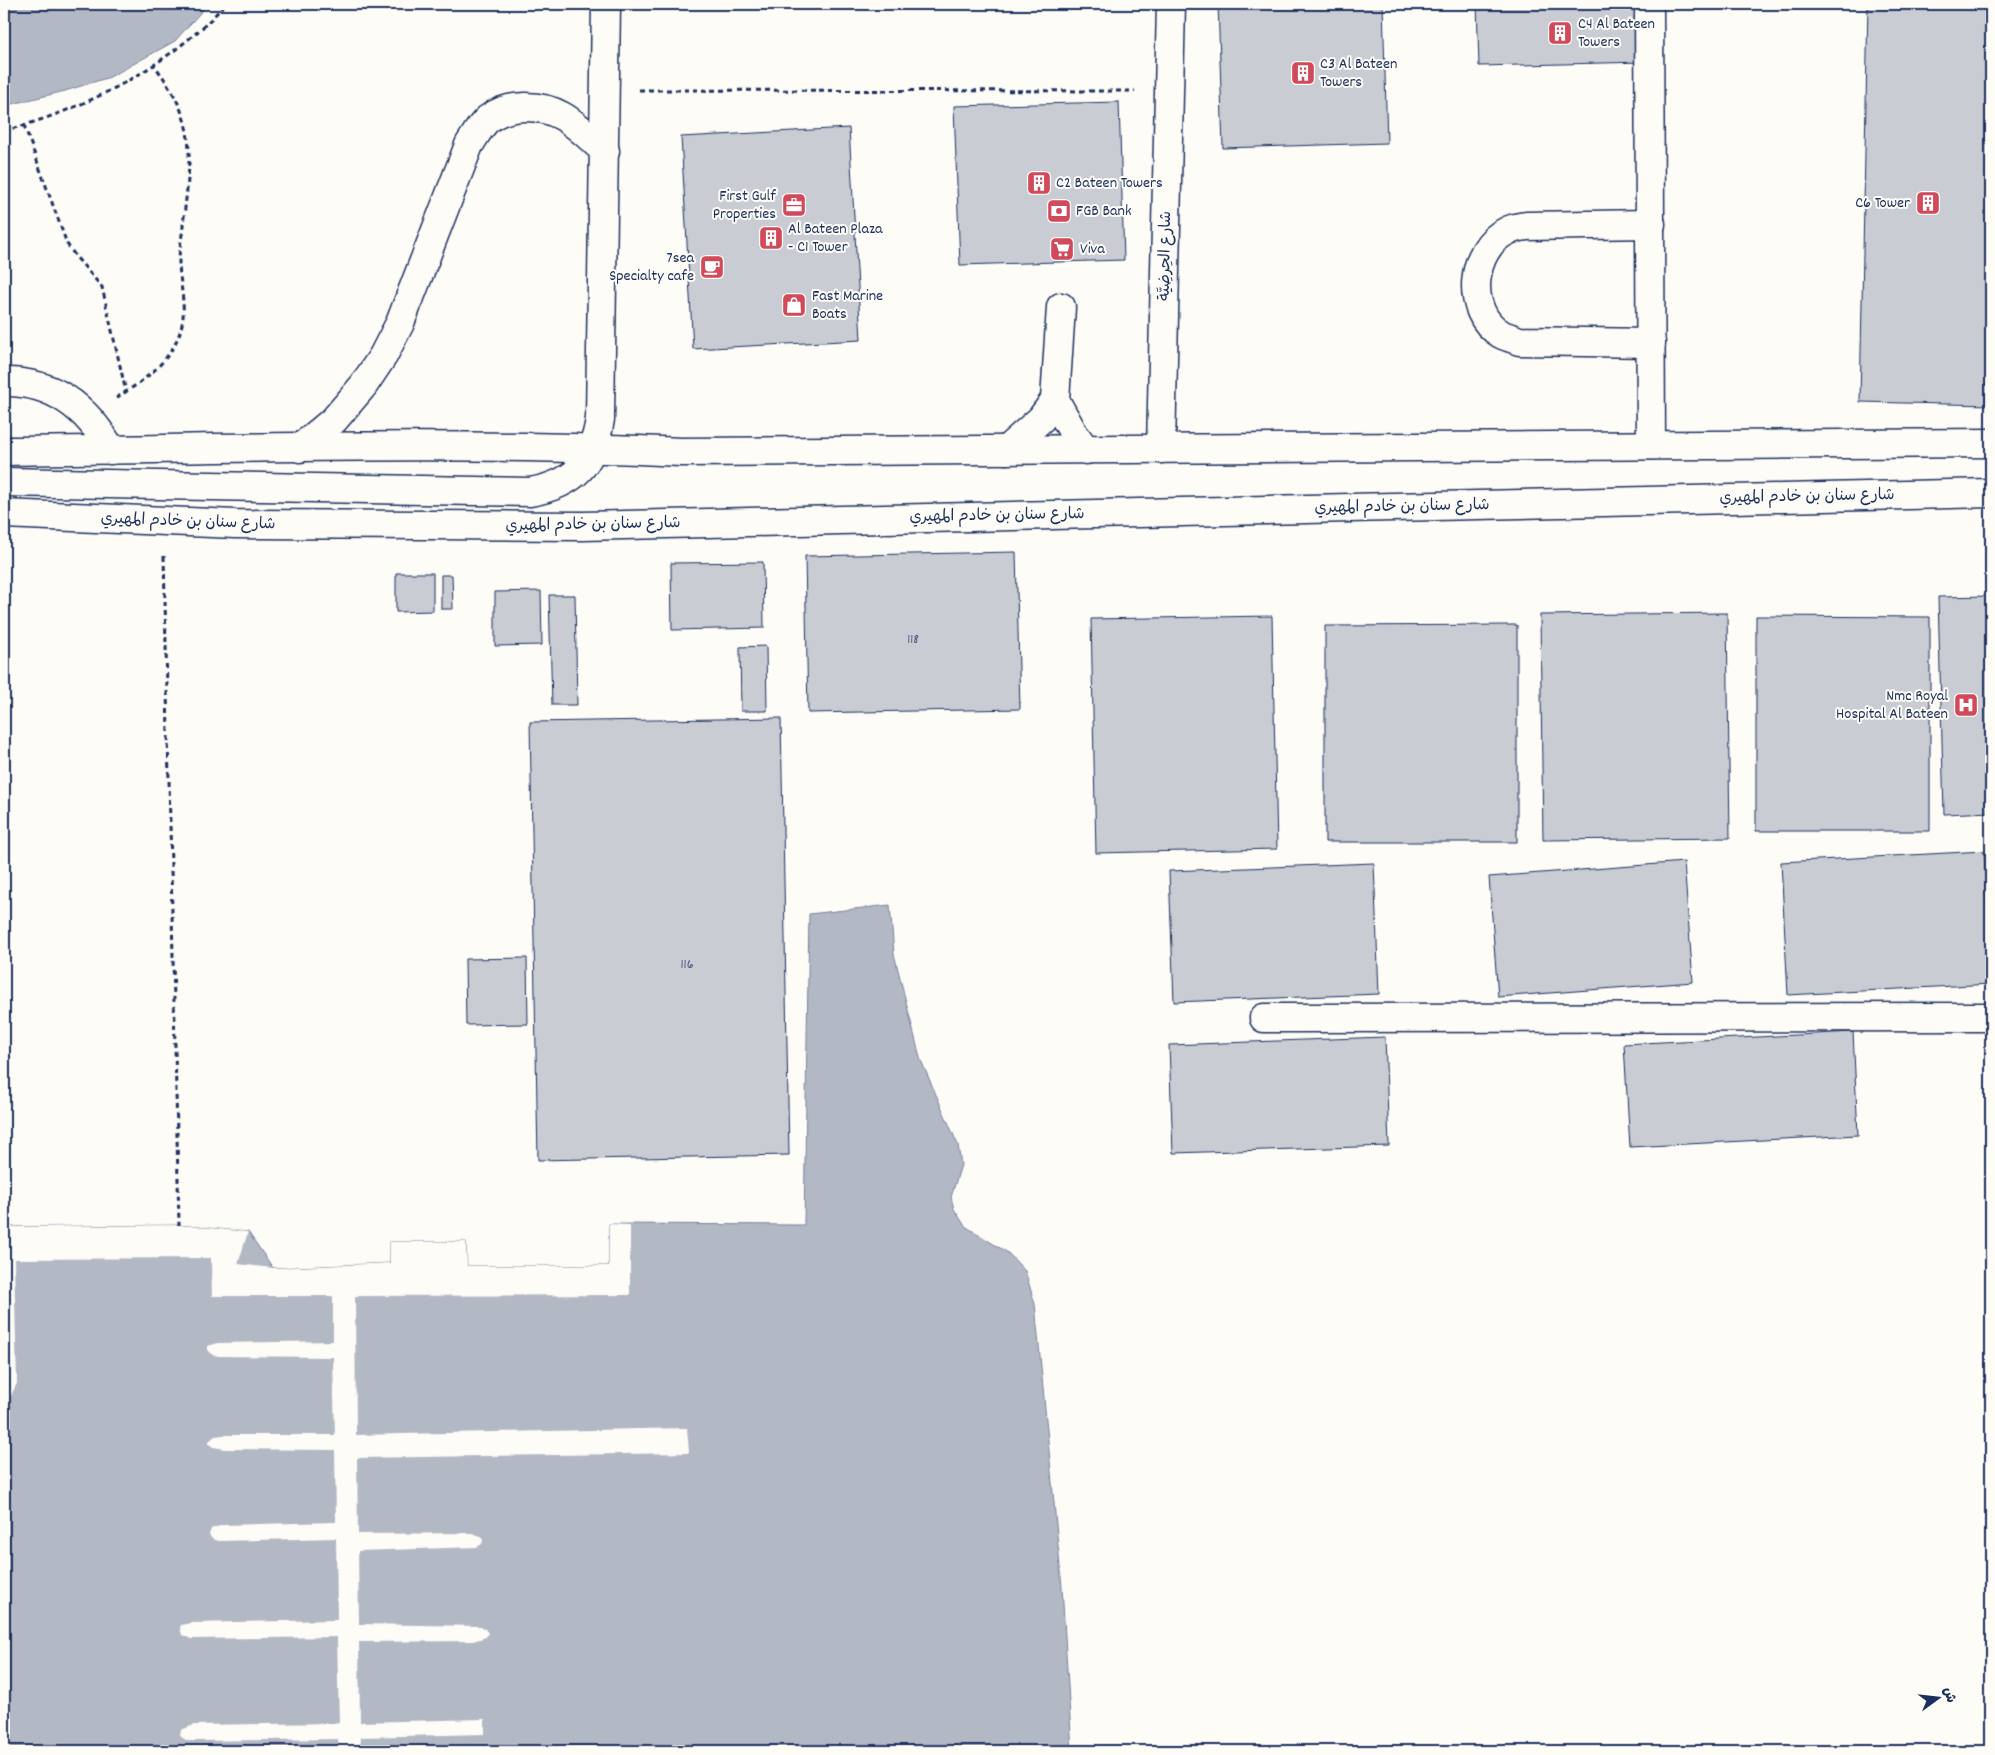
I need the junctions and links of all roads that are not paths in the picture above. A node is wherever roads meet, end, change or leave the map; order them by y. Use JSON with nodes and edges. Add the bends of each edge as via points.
{"nodes":[{"id":1,"x":606,"y":4,"type":"edge"},
{"id":2,"x":1172,"y":4,"type":"edge"},
{"id":3,"x":1649,"y":4,"type":"edge"},
{"id":4,"x":605,"y":151,"type":"junction"},
{"id":5,"x":1651,"y":224,"type":"junction"},
{"id":6,"x":1061,"y":307,"type":"dead end"},
{"id":7,"x":1651,"y":343,"type":"junction"},
{"id":8,"x":4,"y":382,"type":"edge"},
{"id":9,"x":1055,"y":400,"type":"junction"},
{"id":10,"x":1991,"y":443,"type":"edge"},
{"id":11,"x":1651,"y":445,"type":"junction"},
{"id":12,"x":300,"y":448,"type":"junction"},
{"id":13,"x":594,"y":448,"type":"junction"},
{"id":14,"x":1161,"y":449,"type":"junction"},
{"id":15,"x":112,"y":450,"type":"junction"},
{"id":16,"x":1006,"y":450,"type":"junction"},
{"id":17,"x":1086,"y":450,"type":"junction"},
{"id":18,"x":4,"y":451,"type":"edge"},
{"id":19,"x":4,"y":482,"type":"edge"},
{"id":20,"x":1991,"y":493,"type":"edge"},
{"id":21,"x":4,"y":514,"type":"edge"},
{"id":22,"x":1991,"y":1017,"type":"edge"},
{"id":23,"x":1264,"y":1018,"type":"dead end"}],
"edges":[{"from":1,"to":4,"type":"street"},
{"from":2,"to":14,"type":"street","name":"شارع الحِرضِيَّة"},
{"from":3,"to":5,"type":"street"},
{"from":4,"to":12,"type":"street","via":[[574,125],[549,110],[516,108],[488,119],[470,144],[400,323],[383,356],[334,420]]},
{"from":4,"to":13,"type":"street","via":[[600,419]]},
{"from":5,"to":7,"type":"street"},
{"from":5,"to":7,"type":"street","via":[[1526,226],[1507,230],[1491,243],[1480,260],[1475,280],[1477,300],[1486,319],[1500,334],[1519,341]]},
{"from":6,"to":9,"type":"street"},
{"from":7,"to":11,"type":"street"},
{"from":8,"to":15,"type":"street","via":[[33,385],[72,402],[88,416]]},
{"from":9,"to":16,"type":"street","via":[[1036,424]]},
{"from":9,"to":17,"type":"street"},
{"from":10,"to":11,"type":"street"},
{"from":11,"to":14,"type":"street"},
{"from":12,"to":13,"type":"street"},
{"from":12,"to":15,"type":"street"},
{"from":13,"to":16,"type":"street","via":[[681,452]]},
{"from":13,"to":19,"type":"street","via":[[586,462],[560,484],[530,492]]},
{"from":14,"to":17,"type":"street"},
{"from":15,"to":18,"type":"street"},
{"from":16,"to":17,"type":"street"},
{"from":20,"to":21,"type":"street","name":"شارع سنان بن خادم المهيري","via":[[583,526],[235,524]]},
{"from":22,"to":23,"type":"street"}]}
